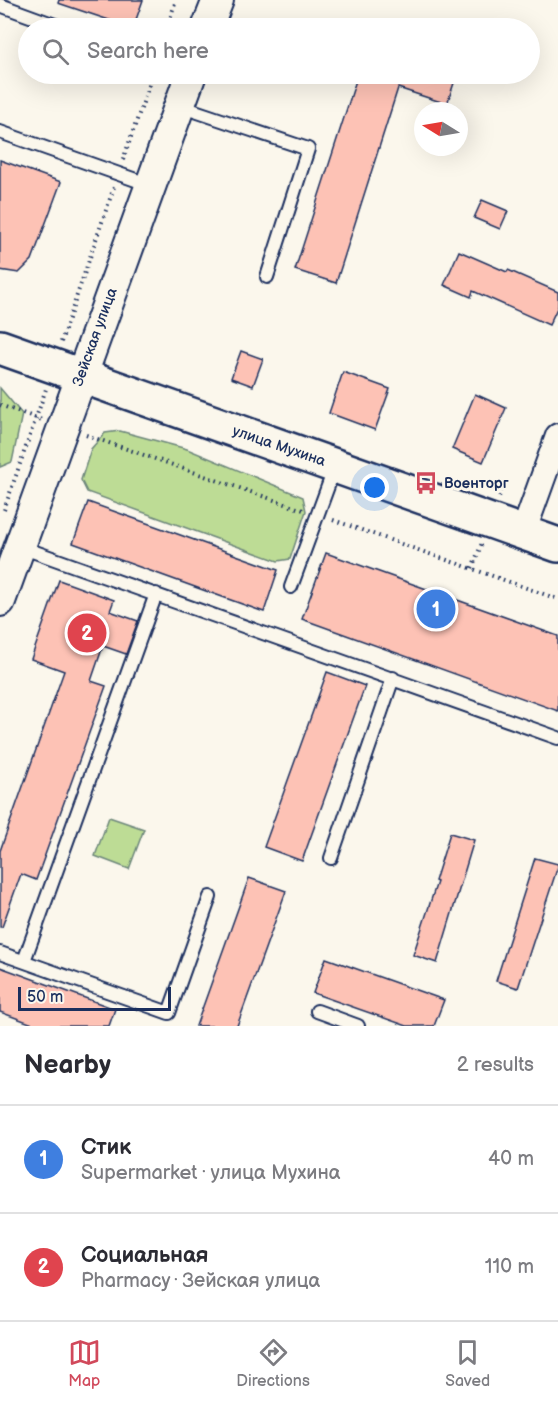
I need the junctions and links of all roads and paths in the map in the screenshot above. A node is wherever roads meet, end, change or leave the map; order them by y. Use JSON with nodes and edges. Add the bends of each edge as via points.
{"nodes":[{"id":1,"x":176,"y":0,"type":"edge"},
{"id":2,"x":218,"y":0,"type":"edge"},
{"id":3,"x":0,"y":5,"type":"edge"},
{"id":4,"x":36,"y":18,"type":"edge"},
{"id":5,"x":170,"y":18,"type":"edge"},
{"id":6,"x":211,"y":18,"type":"edge"},
{"id":7,"x":150,"y":84,"type":"edge"},
{"id":8,"x":186,"y":84,"type":"edge"},
{"id":9,"x":180,"y":106,"type":"junction"},
{"id":10,"x":0,"y":132,"type":"edge"},
{"id":11,"x":119,"y":174,"type":"junction"},
{"id":12,"x":150,"y":185,"type":"junction"},
{"id":13,"x":267,"y":277,"type":"dead end"},
{"id":14,"x":0,"y":347,"type":"edge"},
{"id":15,"x":67,"y":371,"type":"junction"},
{"id":16,"x":0,"y":405,"type":"edge"},
{"id":17,"x":50,"y":423,"type":"junction"},
{"id":18,"x":558,"y":436,"type":"edge"},
{"id":19,"x":335,"y":466,"type":"junction"},
{"id":20,"x":4,"y":511,"type":"dead end"},
{"id":21,"x":317,"y":514,"type":"junction"},
{"id":22,"x":523,"y":532,"type":"junction"},
{"id":23,"x":558,"y":545,"type":"edge"},
{"id":24,"x":10,"y":562,"type":"edge"},
{"id":25,"x":291,"y":586,"type":"dead end"},
{"id":26,"x":156,"y":594,"type":"junction"},
{"id":27,"x":558,"y":598,"type":"edge"},
{"id":28,"x":0,"y":601,"type":"edge"},
{"id":29,"x":393,"y":678,"type":"junction"},
{"id":30,"x":558,"y":738,"type":"edge"},
{"id":31,"x":331,"y":858,"type":"dead end"},
{"id":32,"x":210,"y":897,"type":"dead end"},
{"id":33,"x":0,"y":952,"type":"edge"},
{"id":34,"x":24,"y":961,"type":"junction"},
{"id":35,"x":317,"y":1011,"type":"dead end"},
{"id":36,"x":358,"y":1026,"type":"edge"}],
"edges":[{"from":1,"to":5,"type":"path"},
{"from":2,"to":6,"type":"street"},
{"from":3,"to":4,"type":"lane"},
{"from":7,"to":11,"type":"path"},
{"from":8,"to":9,"type":"street","name":"Зейская улица"},
{"from":9,"to":12,"type":"street","name":"Зейская улица"},
{"from":9,"to":13,"type":"lane","via":[[308,149]]},
{"from":10,"to":11,"type":"lane"},
{"from":11,"to":12,"type":"lane"},
{"from":11,"to":15,"type":"path"},
{"from":12,"to":15,"type":"street","name":"Зейская улица"},
{"from":14,"to":15,"type":"main road","name":"улица Мухина"},
{"from":15,"to":17,"type":"street","name":"Зейская улица"},
{"from":15,"to":17,"type":"path"},
{"from":15,"to":19,"type":"main road","name":"улица Мухина"},
{"from":16,"to":17,"type":"path"},
{"from":17,"to":20,"type":"path"},
{"from":17,"to":21,"type":"path"},
{"from":17,"to":24,"type":"street","name":"Зейская улица"},
{"from":18,"to":22,"type":"street"},
{"from":19,"to":21,"type":"lane"},
{"from":19,"to":22,"type":"main road","name":"улица Мухина"},
{"from":21,"to":25,"type":"lane"},
{"from":21,"to":27,"type":"path"},
{"from":22,"to":23,"type":"main road","name":"улица Мухина"},
{"from":24,"to":26,"type":"lane"},
{"from":24,"to":28,"type":"street","name":"Зейская улица"},
{"from":26,"to":29,"type":"lane"},
{"from":26,"to":34,"type":"lane"},
{"from":29,"to":30,"type":"lane"},
{"from":29,"to":31,"type":"lane"},
{"from":32,"to":34,"type":"lane","via":[[169,1013]]},
{"from":33,"to":34,"type":"lane"},
{"from":35,"to":36,"type":"lane"}]}
